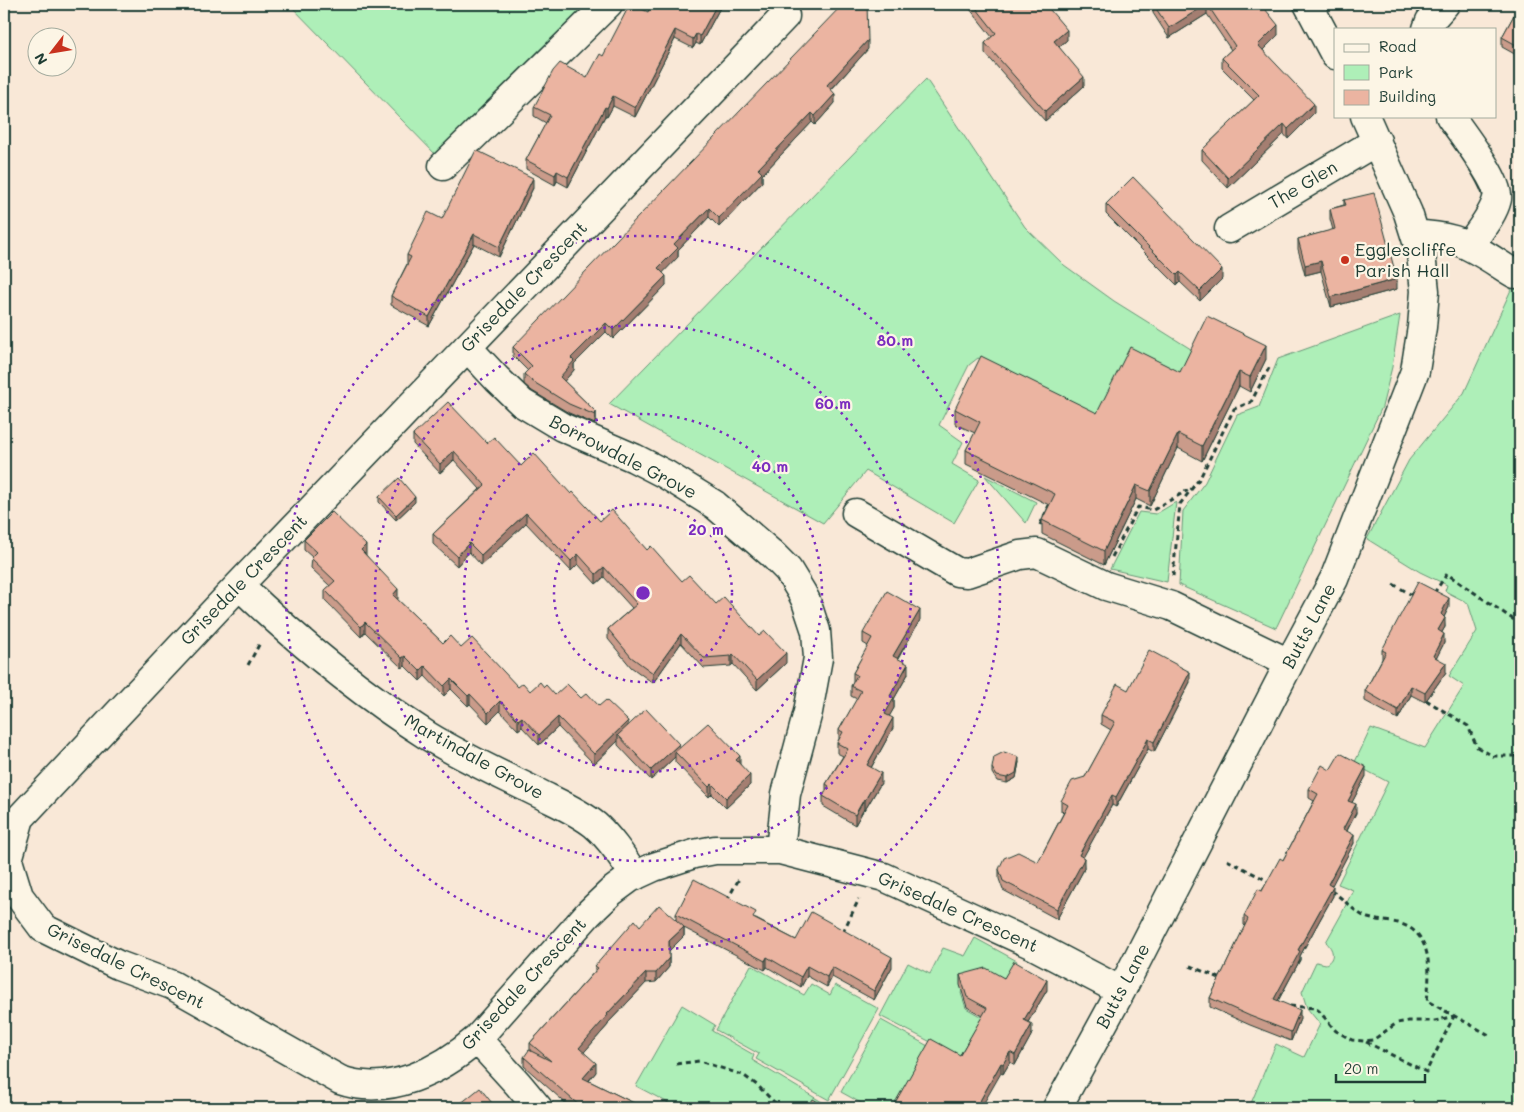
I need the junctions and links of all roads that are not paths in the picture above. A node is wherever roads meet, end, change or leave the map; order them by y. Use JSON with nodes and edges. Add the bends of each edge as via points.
{"nodes":[{"id":1,"x":1308,"y":4,"type":"edge"},
{"id":2,"x":1445,"y":4,"type":"edge"},
{"id":3,"x":598,"y":7,"type":"edge"},
{"id":4,"x":785,"y":16,"type":"dead end"},
{"id":5,"x":1427,"y":28,"type":"edge"},
{"id":6,"x":1334,"y":53,"type":"edge"},
{"id":7,"x":1366,"y":118,"type":"edge"},
{"id":8,"x":1451,"y":118,"type":"edge"},
{"id":9,"x":1377,"y":141,"type":"junction"},
{"id":10,"x":443,"y":166,"type":"dead end"},
{"id":11,"x":1229,"y":230,"type":"dead end"},
{"id":12,"x":1415,"y":235,"type":"junction"},
{"id":13,"x":1469,"y":246,"type":"junction"},
{"id":14,"x":1515,"y":274,"type":"dead end"},
{"id":15,"x":467,"y":346,"type":"junction"},
{"id":16,"x":856,"y":513,"type":"dead end"},
{"id":17,"x":239,"y":585,"type":"junction"},
{"id":18,"x":1289,"y":663,"type":"junction"},
{"id":19,"x":780,"y":850,"type":"junction"},
{"id":20,"x":635,"y":876,"type":"junction"},
{"id":21,"x":1121,"y":991,"type":"junction"},
{"id":22,"x":477,"y":1039,"type":"junction"},
{"id":23,"x":371,"y":1097,"type":"edge"},
{"id":24,"x":538,"y":1108,"type":"edge"},
{"id":25,"x":1057,"y":1108,"type":"edge"}],
"edges":[{"from":1,"to":6,"type":"street"},
{"from":2,"to":5,"type":"street"},
{"from":3,"to":10,"type":"street"},
{"from":4,"to":15,"type":"street","name":"Grisedale Crescent"},
{"from":7,"to":9,"type":"street","name":"Butts Lane"},
{"from":8,"to":13,"type":"street","via":[[1493,180],[1498,198]]},
{"from":9,"to":11,"type":"street","name":"The Glen"},
{"from":9,"to":12,"type":"street","name":"Butts Lane"},
{"from":12,"to":13,"type":"street","via":[[1453,239]]},
{"from":12,"to":18,"type":"street","name":"Butts Lane","via":[[1421,254],[1425,290],[1415,371],[1334,579]]},
{"from":13,"to":14,"type":"street"},
{"from":15,"to":17,"type":"street","name":"Grisedale Crescent"},
{"from":15,"to":19,"type":"street","name":"Borrowdale Grove","via":[[522,402],[562,427],[665,474],[715,505],[788,570],[806,601],[816,631],[818,658],[808,712],[786,794]]},
{"from":16,"to":18,"type":"street","via":[[957,572],[967,573],[1020,555],[1037,553],[1106,586],[1171,606]]},
{"from":17,"to":20,"type":"street","name":"Martindale Grove","via":[[327,664],[394,714],[595,825],[618,850]]},
{"from":17,"to":23,"type":"street","name":"Grisedale Crescent","via":[[20,818],[8,860],[18,896],[44,928],[118,965],[172,986]]},
{"from":18,"to":21,"type":"street","name":"Butts Lane"},
{"from":19,"to":20,"type":"street","name":"Grisedale Crescent","via":[[708,852],[674,860]]},
{"from":19,"to":21,"type":"street","name":"Grisedale Crescent","via":[[884,877],[1036,946]]},
{"from":20,"to":22,"type":"street","name":"Grisedale Crescent","via":[[610,892],[588,914]]},
{"from":21,"to":25,"type":"street","name":"Butts Lane"},
{"from":22,"to":23,"type":"street","name":"Grisedale Crescent","via":[[440,1066]]},
{"from":22,"to":24,"type":"street"}]}
